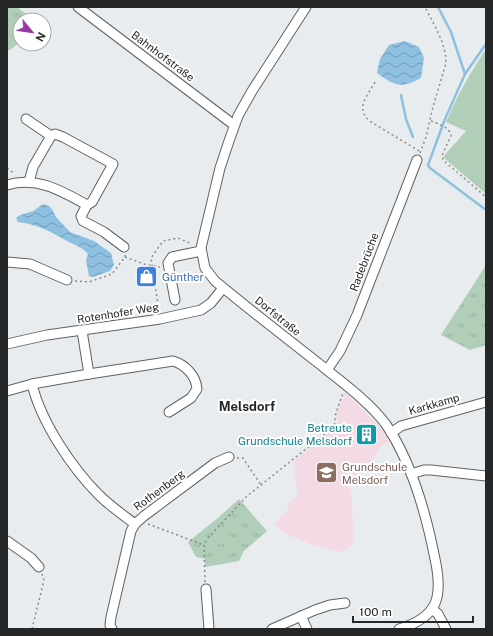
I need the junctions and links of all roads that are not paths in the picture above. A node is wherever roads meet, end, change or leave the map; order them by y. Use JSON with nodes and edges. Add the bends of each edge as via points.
{"nodes":[{"id":1,"x":78,"y":7,"type":"edge"},
{"id":2,"x":306,"y":7,"type":"edge"},
{"id":3,"x":26,"y":119,"type":"dead end"},
{"id":4,"x":234,"y":125,"type":"junction"},
{"id":5,"x":51,"y":136,"type":"junction"},
{"id":6,"x":419,"y":156,"type":"road end"},
{"id":7,"x":29,"y":182,"type":"junction"},
{"id":8,"x":7,"y":185,"type":"edge"},
{"id":9,"x":87,"y":205,"type":"junction"},
{"id":10,"x":124,"y":247,"type":"dead end"},
{"id":11,"x":201,"y":251,"type":"junction"},
{"id":12,"x":7,"y":262,"type":"edge"},
{"id":13,"x":67,"y":280,"type":"road end"},
{"id":14,"x":223,"y":288,"type":"junction"},
{"id":15,"x":175,"y":300,"type":"dead end"},
{"id":16,"x":82,"y":331,"type":"junction"},
{"id":17,"x":7,"y":344,"type":"edge"},
{"id":18,"x":327,"y":370,"type":"junction"},
{"id":19,"x":89,"y":374,"type":"junction"},
{"id":20,"x":32,"y":384,"type":"junction"},
{"id":21,"x":7,"y":391,"type":"edge"},
{"id":22,"x":486,"y":402,"type":"edge"},
{"id":23,"x":169,"y":412,"type":"dead end"},
{"id":24,"x":391,"y":432,"type":"junction"},
{"id":25,"x":229,"y":457,"type":"road end"},
{"id":26,"x":411,"y":474,"type":"junction"},
{"id":27,"x":486,"y":476,"type":"edge"},
{"id":28,"x":137,"y":522,"type":"junction"},
{"id":29,"x":7,"y":541,"type":"edge"},
{"id":30,"x":39,"y":567,"type":"road end"},
{"id":31,"x":206,"y":589,"type":"road end"},
{"id":32,"x":345,"y":603,"type":"dead end"},
{"id":33,"x":432,"y":609,"type":"junction"},
{"id":34,"x":301,"y":616,"type":"junction"},
{"id":35,"x":112,"y":629,"type":"edge"},
{"id":36,"x":209,"y":629,"type":"edge"},
{"id":37,"x":272,"y":629,"type":"edge"},
{"id":38,"x":307,"y":629,"type":"edge"},
{"id":39,"x":399,"y":629,"type":"edge"},
{"id":40,"x":446,"y":629,"type":"edge"}],
"edges":[{"from":1,"to":4,"type":"street","name":"Bahnhofstraße"},
{"from":2,"to":4,"type":"street","name":"Dorfstraße","via":[[252,91]]},
{"from":3,"to":5,"type":"street"},
{"from":4,"to":11,"type":"street","name":"Dorfstraße","via":[[220,168]]},
{"from":5,"to":7,"type":"street","via":[[32,167]]},
{"from":5,"to":9,"type":"street","via":[[55,134],[63,137],[113,164],[92,202]]},
{"from":6,"to":18,"type":"street","name":"Radebrüche","via":[[357,316],[340,351]]},
{"from":7,"to":8,"type":"street"},
{"from":7,"to":9,"type":"street","via":[[55,188]]},
{"from":9,"to":10,"type":"street","via":[[81,218]]},
{"from":11,"to":14,"type":"street","name":"Dorfstraße","via":[[205,268]]},
{"from":11,"to":15,"type":"street","via":[[172,257],[168,263]]},
{"from":12,"to":13,"type":"street","via":[[30,264]]},
{"from":14,"to":16,"type":"street","name":"Rotenhofer Weg","via":[[211,303],[200,310]]},
{"from":14,"to":18,"type":"street","name":"Dorfstraße"},
{"from":16,"to":17,"type":"street","name":"Rotenhofer Weg","via":[[46,335]]},
{"from":16,"to":19,"type":"street"},
{"from":18,"to":24,"type":"street","name":"Dorfstraße","via":[[376,412]]},
{"from":19,"to":20,"type":"street"},
{"from":19,"to":23,"type":"street","via":[[170,361],[181,364],[190,371],[197,389],[191,398]]},
{"from":20,"to":21,"type":"street"},
{"from":20,"to":28,"type":"street","via":[[45,418],[81,476],[105,501]]},
{"from":22,"to":24,"type":"street","name":"Karkkamp","via":[[407,424]]},
{"from":24,"to":26,"type":"street","name":"Dorfstraße"},
{"from":25,"to":28,"type":"street","name":"Rothenberg","via":[[215,462]]},
{"from":26,"to":27,"type":"street","via":[[431,470]]},
{"from":26,"to":33,"type":"street","name":"Dorfstraße","via":[[429,530],[438,572],[439,590]]},
{"from":28,"to":35,"type":"street","name":"Rothenberg","via":[[129,537],[111,617]]},
{"from":29,"to":30,"type":"street"},
{"from":31,"to":36,"type":"street"},
{"from":32,"to":34,"type":"street","via":[[330,604]]},
{"from":33,"to":39,"type":"street","via":[[417,623]]},
{"from":33,"to":40,"type":"street","via":[[438,614]]},
{"from":34,"to":37,"type":"street"},
{"from":34,"to":38,"type":"street"}]}
